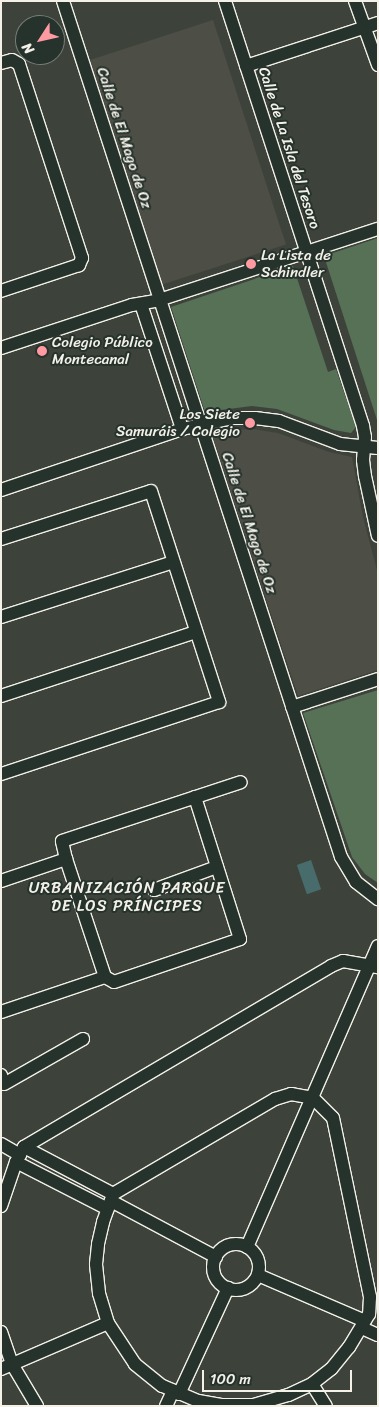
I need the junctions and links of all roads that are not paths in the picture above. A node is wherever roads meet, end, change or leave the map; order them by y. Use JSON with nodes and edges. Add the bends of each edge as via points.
{"nodes":[{"id":1,"x":63,"y":1,"type":"edge"},
{"id":2,"x":225,"y":1,"type":"edge"},
{"id":3,"x":355,"y":1,"type":"edge"},
{"id":4,"x":378,"y":23,"type":"edge"},
{"id":5,"x":364,"y":28,"type":"junction"},
{"id":6,"x":1,"y":63,"type":"edge"},
{"id":7,"x":378,"y":65,"type":"edge"},
{"id":8,"x":246,"y":66,"type":"junction"},
{"id":9,"x":378,"y":229,"type":"edge"},
{"id":10,"x":306,"y":252,"type":"junction"},
{"id":11,"x":1,"y":291,"type":"edge"},
{"id":12,"x":159,"y":300,"type":"junction"},
{"id":13,"x":141,"y":304,"type":"junction"},
{"id":14,"x":1,"y":348,"type":"edge"},
{"id":15,"x":200,"y":424,"type":"junction"},
{"id":16,"x":182,"y":429,"type":"junction"},
{"id":17,"x":371,"y":447,"type":"edge"},
{"id":18,"x":1,"y":490,"type":"edge"},
{"id":19,"x":378,"y":536,"type":"edge"},
{"id":20,"x":1,"y":539,"type":"edge"},
{"id":21,"x":173,"y":562,"type":"junction"},
{"id":22,"x":1,"y":617,"type":"edge"},
{"id":23,"x":196,"y":632,"type":"junction"},
{"id":24,"x":378,"y":679,"type":"edge"},
{"id":25,"x":1,"y":696,"type":"edge"},
{"id":26,"x":292,"y":707,"type":"junction"},
{"id":27,"x":1,"y":774,"type":"edge"},
{"id":28,"x":241,"y":782,"type":"dead end"},
{"id":29,"x":195,"y":796,"type":"junction"},
{"id":30,"x":66,"y":860,"type":"junction"},
{"id":31,"x":217,"y":867,"type":"junction"},
{"id":32,"x":1,"y":881,"type":"edge"},
{"id":33,"x":154,"y":890,"type":"dead end"},
{"id":34,"x":378,"y":899,"type":"edge"},
{"id":35,"x":378,"y":946,"type":"edge"},
{"id":36,"x":374,"y":965,"type":"edge"},
{"id":37,"x":105,"y":977,"type":"junction"},
{"id":38,"x":1,"y":1012,"type":"edge"},
{"id":39,"x":83,"y":1039,"type":"dead end"},
{"id":40,"x":1,"y":1075,"type":"edge"},
{"id":41,"x":312,"y":1098,"type":"junction"},
{"id":42,"x":1,"y":1144,"type":"edge"},
{"id":43,"x":20,"y":1155,"type":"junction"},
{"id":44,"x":111,"y":1201,"type":"junction"},
{"id":45,"x":1,"y":1206,"type":"edge"},
{"id":46,"x":247,"y":1247,"type":"junction"},
{"id":47,"x":216,"y":1257,"type":"junction"},
{"id":48,"x":258,"y":1275,"type":"junction"},
{"id":49,"x":228,"y":1288,"type":"junction"},
{"id":50,"x":368,"y":1320,"type":"edge"},
{"id":51,"x":108,"y":1324,"type":"junction"},
{"id":52,"x":1,"y":1332,"type":"edge"},
{"id":53,"x":378,"y":1335,"type":"edge"},
{"id":54,"x":7,"y":1367,"type":"edge"},
{"id":55,"x":312,"y":1384,"type":"junction"},
{"id":56,"x":180,"y":1397,"type":"edge"},
{"id":57,"x":37,"y":1406,"type":"edge"},
{"id":58,"x":166,"y":1406,"type":"edge"},
{"id":59,"x":326,"y":1406,"type":"edge"}],
"edges":[{"from":1,"to":12,"type":"street","name":"Calle de El Mago de Oz"},
{"from":2,"to":8,"type":"street","name":"Calle de La Isla del Tesoro"},
{"from":3,"to":5,"type":"street"},
{"from":4,"to":5,"type":"street"},
{"from":5,"to":7,"type":"street"},
{"from":5,"to":8,"type":"street"},
{"from":6,"to":11,"type":"street","via":[[12,60],[19,64],[82,258],[79,265]]},
{"from":8,"to":10,"type":"street","name":"Calle de La Isla del Tesoro"},
{"from":9,"to":10,"type":"street"},
{"from":10,"to":12,"type":"street"},
{"from":10,"to":17,"type":"street","name":"Calle de La Isla del Tesoro"},
{"from":12,"to":13,"type":"street"},
{"from":12,"to":15,"type":"street","name":"Calle de El Mago de Oz"},
{"from":13,"to":14,"type":"street"},
{"from":13,"to":16,"type":"street"},
{"from":15,"to":16,"type":"street"},
{"from":15,"to":17,"type":"street","via":[[232,418],[271,420],[340,444]]},
{"from":15,"to":26,"type":"street","name":"Calle de El Mago de Oz"},
{"from":16,"to":18,"type":"street"},
{"from":17,"to":19,"type":"street","name":"Calle de La Isla del Tesoro","via":[[365,476]]},
{"from":20,"to":21,"type":"street","via":[[150,491]]},
{"from":21,"to":22,"type":"street"},
{"from":21,"to":23,"type":"street"},
{"from":23,"to":25,"type":"street"},
{"from":23,"to":27,"type":"street","via":[[219,702]]},
{"from":24,"to":26,"type":"street"},
{"from":26,"to":34,"type":"street","name":"Calle de El Mago de Oz","via":[[341,857],[356,882]]},
{"from":28,"to":29,"type":"street"},
{"from":29,"to":30,"type":"street","via":[[62,840]]},
{"from":29,"to":31,"type":"street"},
{"from":30,"to":32,"type":"street"},
{"from":30,"to":37,"type":"street"},
{"from":31,"to":33,"type":"street"},
{"from":31,"to":37,"type":"street","via":[[240,938],[114,982]]},
{"from":35,"to":36,"type":"street"},
{"from":36,"to":41,"type":"street"},
{"from":36,"to":43,"type":"street","via":[[343,961],[331,966]]},
{"from":37,"to":38,"type":"street"},
{"from":39,"to":40,"type":"street","via":[[4,1084]]},
{"from":41,"to":44,"type":"street","via":[[291,1094],[275,1099]]},
{"from":41,"to":46,"type":"street"},
{"from":41,"to":50,"type":"street","via":[[333,1118],[336,1129],[370,1297]]},
{"from":42,"to":43,"type":"street"},
{"from":43,"to":44,"type":"street"},
{"from":43,"to":45,"type":"street"},
{"from":44,"to":47,"type":"street"},
{"from":44,"to":51,"type":"street","via":[[98,1244],[96,1264],[99,1293]]},
{"from":46,"to":47,"type":"street","via":[[233,1245],[220,1251]]},
{"from":46,"to":48,"type":"street","via":[[256,1256]]},
{"from":47,"to":49,"type":"street","via":[[214,1272]]},
{"from":48,"to":49,"type":"street","via":[[254,1282],[242,1289]]},
{"from":48,"to":50,"type":"street"},
{"from":49,"to":56,"type":"street"},
{"from":50,"to":53,"type":"street"},
{"from":50,"to":55,"type":"street","via":[[331,1369]]},
{"from":51,"to":54,"type":"street"},
{"from":51,"to":56,"type":"street","via":[[135,1364]]},
{"from":52,"to":54,"type":"street"},
{"from":54,"to":57,"type":"street"},
{"from":55,"to":56,"type":"street","via":[[253,1405],[221,1405]]},
{"from":55,"to":59,"type":"street"},
{"from":56,"to":58,"type":"street"}]}
